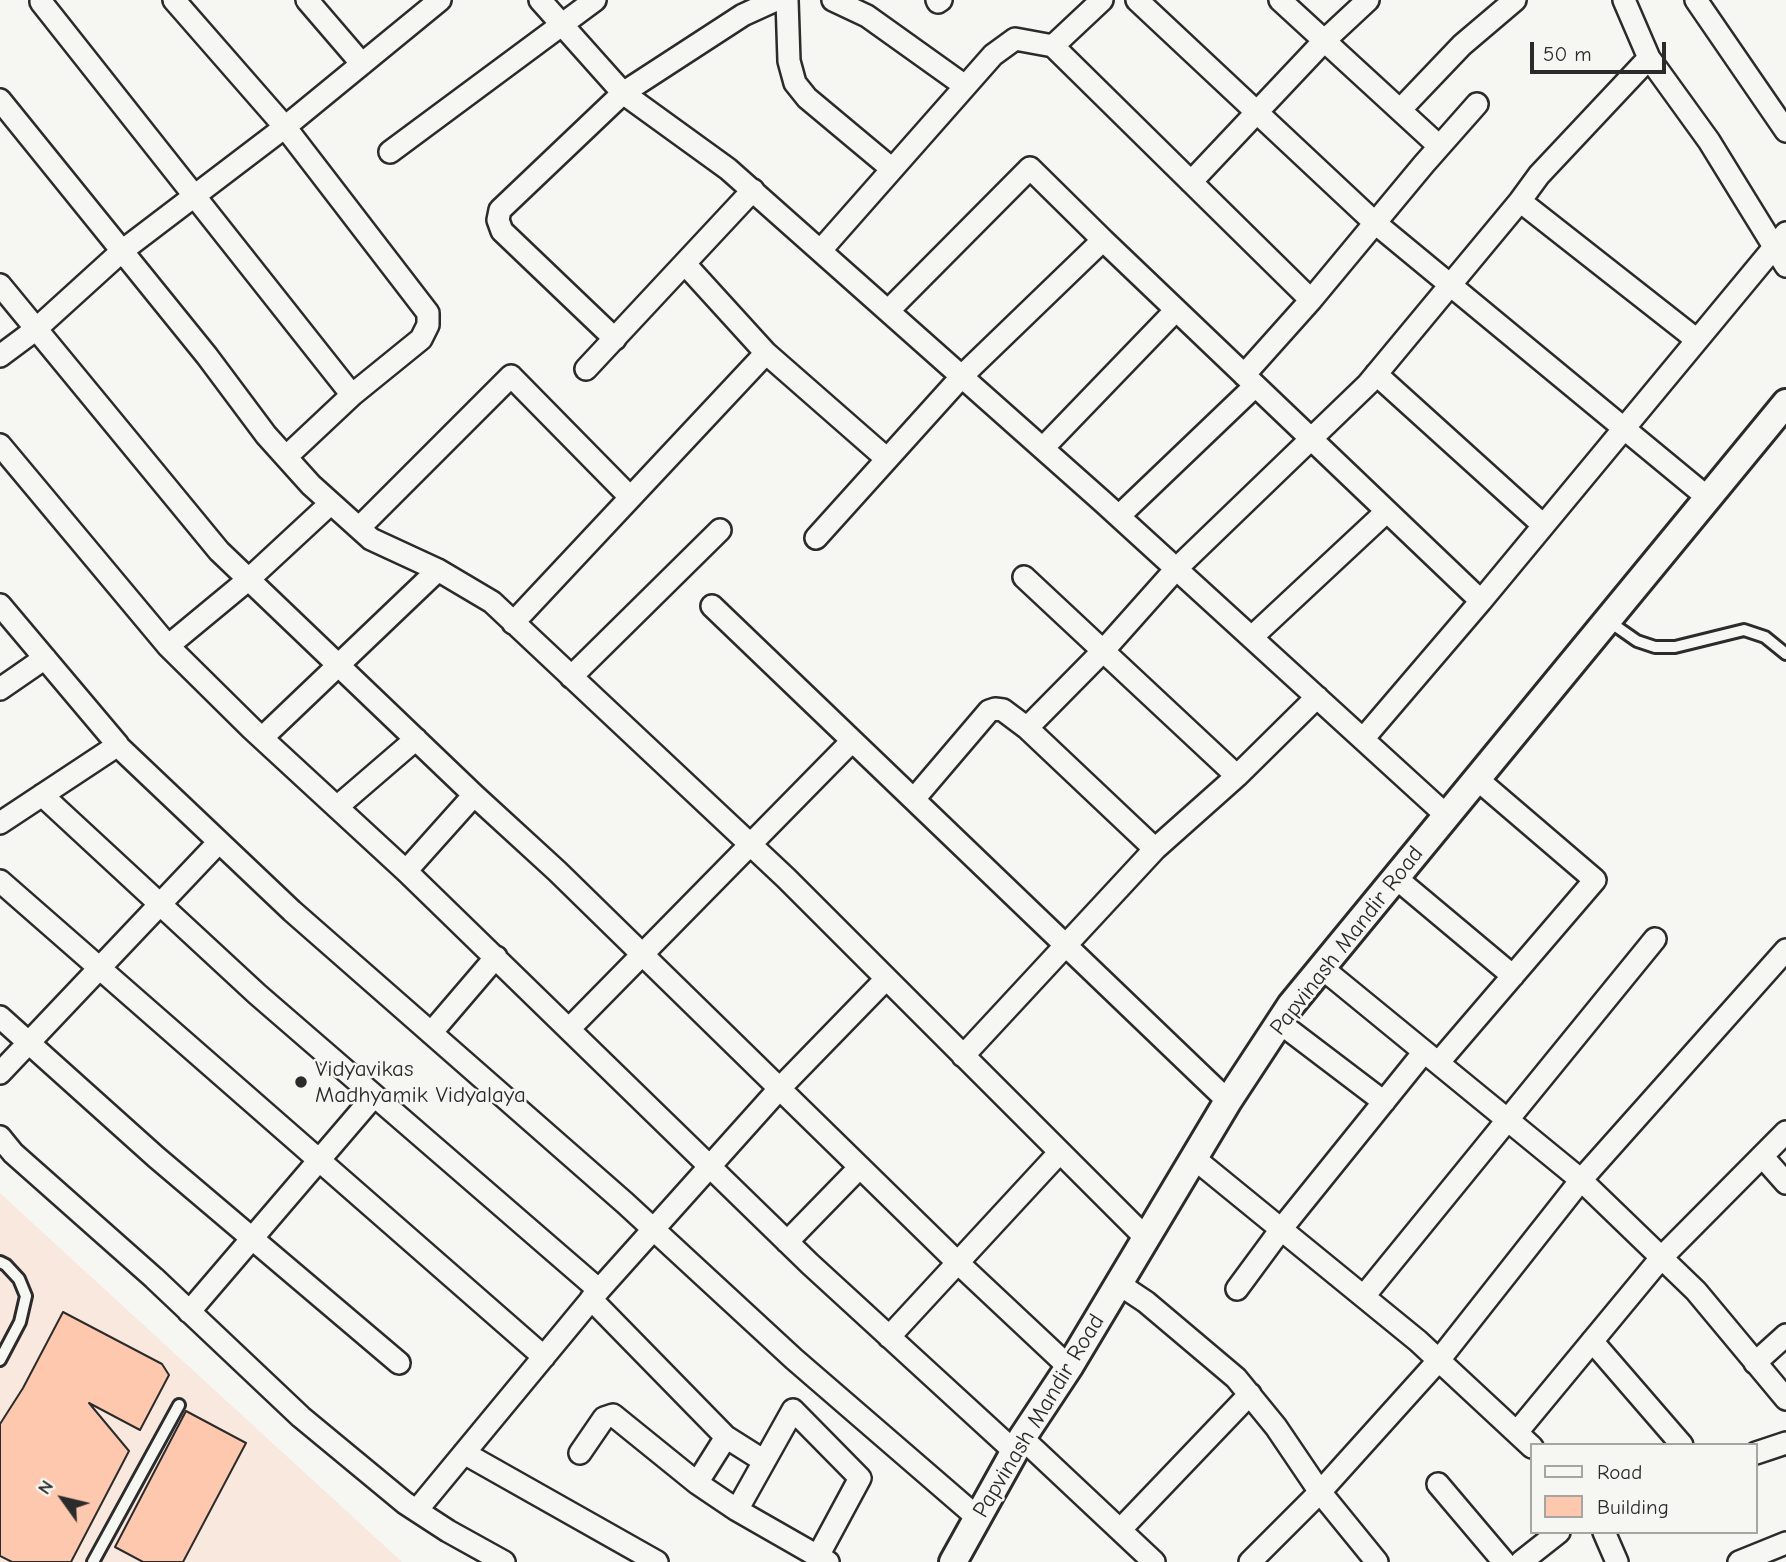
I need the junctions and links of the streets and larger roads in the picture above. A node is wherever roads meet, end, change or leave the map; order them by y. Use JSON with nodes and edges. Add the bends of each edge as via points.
{"nodes":[{"id":1,"x":174,"y":0,"type":"edge"},
{"id":2,"x":307,"y":0,"type":"edge"},
{"id":3,"x":540,"y":0,"type":"edge"},
{"id":4,"x":595,"y":0,"type":"edge"},
{"id":5,"x":776,"y":0,"type":"edge"},
{"id":6,"x":787,"y":0,"type":"edge"},
{"id":7,"x":833,"y":0,"type":"edge"},
{"id":8,"x":1102,"y":0,"type":"edge"},
{"id":9,"x":1137,"y":0,"type":"edge"},
{"id":10,"x":1280,"y":0,"type":"edge"},
{"id":11,"x":1368,"y":0,"type":"edge"},
{"id":12,"x":1515,"y":0,"type":"edge"},
{"id":13,"x":1624,"y":0,"type":"edge"},
{"id":14,"x":1696,"y":0,"type":"edge"},
{"id":15,"x":41,"y":2,"type":"dead end"},
{"id":16,"x":428,"y":3,"type":"edge"},
{"id":17,"x":561,"y":24,"type":"junction"},
{"id":18,"x":1324,"y":41,"type":"junction"},
{"id":19,"x":1053,"y":46,"type":"junction"},
{"id":20,"x":1649,"y":58,"type":"junction"},
{"id":21,"x":362,"y":64,"type":"junction"},
{"id":22,"x":965,"y":86,"type":"junction"},
{"id":23,"x":623,"y":93,"type":"junction"},
{"id":24,"x":0,"y":100,"type":"edge"},
{"id":25,"x":1477,"y":104,"type":"dead end"},
{"id":26,"x":1400,"y":110,"type":"junction"},
{"id":27,"x":1257,"y":113,"type":"junction"},
{"id":28,"x":285,"y":127,"type":"junction"},
{"id":29,"x":1786,"y":131,"type":"edge"},
{"id":30,"x":1439,"y":146,"type":"junction"},
{"id":31,"x":390,"y":152,"type":"dead end"},
{"id":32,"x":892,"y":169,"type":"junction"},
{"id":33,"x":1191,"y":182,"type":"junction"},
{"id":34,"x":753,"y":191,"type":"junction"},
{"id":35,"x":195,"y":196,"type":"junction"},
{"id":36,"x":1520,"y":201,"type":"junction"},
{"id":37,"x":1374,"y":222,"type":"junction"},
{"id":38,"x":1103,"y":240,"type":"junction"},
{"id":39,"x":1780,"y":240,"type":"edge"},
{"id":40,"x":821,"y":250,"type":"junction"},
{"id":41,"x":122,"y":251,"type":"junction"},
{"id":42,"x":685,"y":264,"type":"junction"},
{"id":43,"x":1786,"y":266,"type":"edge"},
{"id":44,"x":0,"y":285,"type":"edge"},
{"id":45,"x":1451,"y":285,"type":"junction"},
{"id":46,"x":1311,"y":300,"type":"junction"},
{"id":47,"x":889,"y":310,"type":"junction"},
{"id":48,"x":1176,"y":310,"type":"junction"},
{"id":49,"x":35,"y":330,"type":"junction"},
{"id":50,"x":615,"y":338,"type":"junction"},
{"id":51,"x":1697,"y":340,"type":"junction"},
{"id":52,"x":766,"y":353,"type":"junction"},
{"id":53,"x":0,"y":356,"type":"edge"},
{"id":54,"x":586,"y":369,"type":"dead end"},
{"id":55,"x":1376,"y":374,"type":"junction"},
{"id":56,"x":963,"y":375,"type":"junction"},
{"id":57,"x":1250,"y":381,"type":"junction"},
{"id":58,"x":352,"y":395,"type":"junction"},
{"id":59,"x":1786,"y":402,"type":"edge"},
{"id":60,"x":1623,"y":427,"type":"junction"},
{"id":61,"x":1311,"y":440,"type":"junction"},
{"id":62,"x":0,"y":445,"type":"edge"},
{"id":63,"x":1043,"y":448,"type":"junction"},
{"id":64,"x":286,"y":457,"type":"junction"},
{"id":65,"x":887,"y":459,"type":"junction"},
{"id":66,"x":630,"y":497,"type":"junction"},
{"id":67,"x":1707,"y":498,"type":"junction"},
{"id":68,"x":331,"y":503,"type":"junction"},
{"id":69,"x":1387,"y":512,"type":"junction"},
{"id":70,"x":1119,"y":516,"type":"junction"},
{"id":71,"x":1543,"y":525,"type":"junction"},
{"id":72,"x":359,"y":528,"type":"junction"},
{"id":73,"x":720,"y":530,"type":"dead end"},
{"id":74,"x":816,"y":538,"type":"dead end"},
{"id":75,"x":438,"y":569,"type":"junction"},
{"id":76,"x":1177,"y":569,"type":"junction"},
{"id":77,"x":1024,"y":577,"type":"dead end"},
{"id":78,"x":249,"y":579,"type":"junction"},
{"id":79,"x":1480,"y":601,"type":"junction"},
{"id":80,"x":0,"y":605,"type":"edge"},
{"id":81,"x":712,"y":606,"type":"dead end"},
{"id":82,"x":513,"y":623,"type":"junction"},
{"id":83,"x":1252,"y":637,"type":"junction"},
{"id":84,"x":168,"y":646,"type":"junction"},
{"id":85,"x":1103,"y":651,"type":"junction"},
{"id":86,"x":45,"y":658,"type":"junction"},
{"id":87,"x":339,"y":665,"type":"junction"},
{"id":88,"x":571,"y":677,"type":"junction"},
{"id":89,"x":0,"y":689,"type":"edge"},
{"id":90,"x":1317,"y":697,"type":"junction"},
{"id":91,"x":1027,"y":728,"type":"junction"},
{"id":92,"x":262,"y":738,"type":"junction"},
{"id":93,"x":416,"y":739,"type":"junction"},
{"id":94,"x":1363,"y":739,"type":"junction"},
{"id":95,"x":852,"y":741,"type":"junction"},
{"id":96,"x":117,"y":745,"type":"junction"},
{"id":97,"x":1237,"y":776,"type":"junction"},
{"id":98,"x":1477,"y":779,"type":"junction"},
{"id":99,"x":42,"y":795,"type":"junction"},
{"id":100,"x":474,"y":795,"type":"junction"},
{"id":101,"x":914,"y":799,"type":"junction"},
{"id":102,"x":337,"y":807,"type":"junction"},
{"id":103,"x":1447,"y":816,"type":"junction"},
{"id":104,"x":0,"y":823,"type":"edge"},
{"id":105,"x":219,"y":842,"type":"junction"},
{"id":106,"x":751,"y":844,"type":"junction"},
{"id":107,"x":1156,"y":849,"type":"junction"},
{"id":108,"x":406,"y":871,"type":"junction"},
{"id":109,"x":1396,"y":878,"type":"junction"},
{"id":110,"x":0,"y":881,"type":"edge"},
{"id":111,"x":160,"y":904,"type":"junction"},
{"id":112,"x":1655,"y":939,"type":"dead end"},
{"id":113,"x":1066,"y":945,"type":"junction"},
{"id":114,"x":1786,"y":950,"type":"edge"},
{"id":115,"x":643,"y":954,"type":"junction"},
{"id":116,"x":496,"y":957,"type":"junction"},
{"id":117,"x":99,"y":968,"type":"junction"},
{"id":118,"x":1322,"y":968,"type":"junction"},
{"id":119,"x":1513,"y":976,"type":"junction"},
{"id":120,"x":886,"y":979,"type":"junction"},
{"id":121,"x":0,"y":1017,"type":"edge"},
{"id":122,"x":1280,"y":1023,"type":"junction"},
{"id":123,"x":569,"y":1029,"type":"junction"},
{"id":124,"x":431,"y":1032,"type":"junction"},
{"id":125,"x":29,"y":1042,"type":"junction"},
{"id":126,"x":963,"y":1056,"type":"junction"},
{"id":127,"x":1431,"y":1058,"type":"junction"},
{"id":128,"x":0,"y":1073,"type":"edge"},
{"id":129,"x":780,"y":1088,"type":"junction"},
{"id":130,"x":374,"y":1096,"type":"junction"},
{"id":131,"x":1228,"y":1101,"type":"junction"},
{"id":132,"x":1384,"y":1102,"type":"junction"},
{"id":133,"x":1507,"y":1120,"type":"junction"},
{"id":134,"x":1786,"y":1132,"type":"edge"},
{"id":135,"x":0,"y":1137,"type":"edge"},
{"id":136,"x":1060,"y":1152,"type":"junction"},
{"id":137,"x":1762,"y":1156,"type":"junction"},
{"id":138,"x":1195,"y":1159,"type":"junction"},
{"id":139,"x":319,"y":1161,"type":"junction"},
{"id":140,"x":710,"y":1166,"type":"junction"},
{"id":141,"x":860,"y":1167,"type":"junction"},
{"id":142,"x":1581,"y":1180,"type":"junction"},
{"id":143,"x":1786,"y":1183,"type":"edge"},
{"id":144,"x":1282,"y":1228,"type":"junction"},
{"id":145,"x":654,"y":1229,"type":"junction"},
{"id":146,"x":251,"y":1238,"type":"junction"},
{"id":147,"x":1146,"y":1238,"type":"junction"},
{"id":148,"x":787,"y":1242,"type":"junction"},
{"id":149,"x":1661,"y":1258,"type":"junction"},
{"id":150,"x":956,"y":1261,"type":"junction"},
{"id":151,"x":1119,"y":1284,"type":"junction"},
{"id":152,"x":1237,"y":1289,"type":"dead end"},
{"id":153,"x":595,"y":1295,"type":"junction"},
{"id":154,"x":1364,"y":1296,"type":"junction"},
{"id":155,"x":189,"y":1312,"type":"junction"},
{"id":156,"x":1786,"y":1335,"type":"edge"},
{"id":157,"x":889,"y":1337,"type":"junction"},
{"id":158,"x":1592,"y":1342,"type":"junction"},
{"id":159,"x":544,"y":1357,"type":"junction"},
{"id":160,"x":1439,"y":1360,"type":"junction"},
{"id":161,"x":399,"y":1363,"type":"dead end"},
{"id":162,"x":1755,"y":1363,"type":"junction"},
{"id":163,"x":1069,"y":1367,"type":"junction"},
{"id":164,"x":1250,"y":1394,"type":"junction"},
{"id":165,"x":1786,"y":1399,"type":"edge"},
{"id":166,"x":726,"y":1437,"type":"junction"},
{"id":167,"x":1525,"y":1439,"type":"edge"},
{"id":168,"x":1680,"y":1443,"type":"edge"},
{"id":169,"x":1786,"y":1443,"type":"edge"},
{"id":170,"x":1018,"y":1444,"type":"junction"},
{"id":171,"x":1758,"y":1452,"type":"edge"},
{"id":172,"x":464,"y":1453,"type":"junction"},
{"id":173,"x":580,"y":1453,"type":"dead end"},
{"id":174,"x":764,"y":1461,"type":"junction"},
{"id":175,"x":697,"y":1483,"type":"junction"},
{"id":176,"x":1438,"y":1484,"type":"dead end"},
{"id":177,"x":1320,"y":1492,"type":"junction"},
{"id":178,"x":417,"y":1510,"type":"junction"},
{"id":179,"x":737,"y":1510,"type":"junction"},
{"id":180,"x":978,"y":1518,"type":"junction"},
{"id":181,"x":1120,"y":1530,"type":"junction"},
{"id":182,"x":1556,"y":1534,"type":"edge"},
{"id":183,"x":1605,"y":1534,"type":"edge"},
{"id":184,"x":1786,"y":1543,"type":"edge"},
{"id":185,"x":823,"y":1559,"type":"edge"},
{"id":186,"x":504,"y":1562,"type":"edge"},
{"id":187,"x":657,"y":1562,"type":"edge"},
{"id":188,"x":953,"y":1562,"type":"edge"},
{"id":189,"x":1154,"y":1562,"type":"edge"},
{"id":190,"x":1250,"y":1562,"type":"edge"},
{"id":191,"x":1377,"y":1562,"type":"edge"},
{"id":192,"x":1504,"y":1562,"type":"edge"},
{"id":193,"x":1521,"y":1562,"type":"edge"},
{"id":194,"x":1617,"y":1562,"type":"edge"},
{"id":195,"x":1739,"y":1562,"type":"edge"}],
"edges":[{"from":1,"to":28,"type":"street"},
{"from":2,"to":21,"type":"street"},
{"from":3,"to":17,"type":"street"},
{"from":4,"to":17,"type":"street"},
{"from":5,"to":23,"type":"street","via":[[743,15]]},
{"from":6,"to":32,"type":"street","via":[[794,83]]},
{"from":7,"to":22,"type":"street","via":[[867,16]]},
{"from":8,"to":19,"type":"street"},
{"from":9,"to":27,"type":"street"},
{"from":10,"to":18,"type":"street"},
{"from":11,"to":18,"type":"street"},
{"from":12,"to":26,"type":"street","via":[[1454,52]]},
{"from":13,"to":20,"type":"street"},
{"from":14,"to":29,"type":"street"},
{"from":15,"to":35,"type":"street"},
{"from":16,"to":21,"type":"street"},
{"from":17,"to":23,"type":"street"},
{"from":17,"to":31,"type":"street"},
{"from":18,"to":26,"type":"street"},
{"from":18,"to":27,"type":"street"},
{"from":19,"to":22,"type":"street","via":[[1014,39]]},
{"from":19,"to":33,"type":"street"},
{"from":20,"to":36,"type":"street"},
{"from":20,"to":39,"type":"street"},
{"from":21,"to":28,"type":"street"},
{"from":22,"to":32,"type":"street"},
{"from":23,"to":34,"type":"street"},
{"from":23,"to":50,"type":"street","via":[[507,200],[498,220],[502,231]]},
{"from":24,"to":41,"type":"street"},
{"from":25,"to":30,"type":"street"},
{"from":26,"to":30,"type":"street"},
{"from":27,"to":33,"type":"street"},
{"from":27,"to":37,"type":"street"},
{"from":28,"to":35,"type":"street"},
{"from":28,"to":58,"type":"street","via":[[428,313],[421,339]]},
{"from":30,"to":37,"type":"street"},
{"from":32,"to":40,"type":"street"},
{"from":33,"to":46,"type":"street"},
{"from":34,"to":40,"type":"street"},
{"from":34,"to":42,"type":"street"},
{"from":35,"to":41,"type":"street"},
{"from":35,"to":58,"type":"street"},
{"from":36,"to":45,"type":"street"},
{"from":36,"to":51,"type":"street"},
{"from":37,"to":45,"type":"street"},
{"from":37,"to":46,"type":"street"},
{"from":38,"to":47,"type":"street","via":[[1030,168]]},
{"from":38,"to":48,"type":"street"},
{"from":38,"to":56,"type":"street"},
{"from":39,"to":43,"type":"street"},
{"from":39,"to":51,"type":"street"},
{"from":40,"to":47,"type":"street"},
{"from":41,"to":49,"type":"street"},
{"from":41,"to":64,"type":"street"},
{"from":42,"to":50,"type":"street"},
{"from":42,"to":52,"type":"street"},
{"from":44,"to":49,"type":"street"},
{"from":45,"to":55,"type":"street"},
{"from":45,"to":60,"type":"street"},
{"from":46,"to":57,"type":"street"},
{"from":47,"to":56,"type":"street"},
{"from":48,"to":57,"type":"street"},
{"from":48,"to":63,"type":"street"},
{"from":49,"to":53,"type":"street"},
{"from":49,"to":78,"type":"street","via":[[219,551]]},
{"from":50,"to":54,"type":"street"},
{"from":51,"to":60,"type":"street"},
{"from":52,"to":65,"type":"street"},
{"from":52,"to":66,"type":"street"},
{"from":55,"to":61,"type":"street"},
{"from":55,"to":71,"type":"street"},
{"from":56,"to":63,"type":"street"},
{"from":56,"to":65,"type":"street"},
{"from":57,"to":61,"type":"street"},
{"from":57,"to":70,"type":"street"},
{"from":58,"to":64,"type":"street"},
{"from":59,"to":67,"type":"street","name":"Papvinash Mandir Road"},
{"from":60,"to":67,"type":"street"},
{"from":60,"to":71,"type":"street"},
{"from":61,"to":69,"type":"street"},
{"from":61,"to":76,"type":"street"},
{"from":62,"to":84,"type":"street"},
{"from":63,"to":70,"type":"street"},
{"from":64,"to":68,"type":"street"},
{"from":65,"to":74,"type":"street"},
{"from":66,"to":72,"type":"street","via":[[511,376]]},
{"from":66,"to":82,"type":"street"},
{"from":67,"to":98,"type":"street","name":"Papvinash Mandir Road"},
{"from":68,"to":72,"type":"street"},
{"from":68,"to":78,"type":"street"},
{"from":69,"to":79,"type":"street"},
{"from":69,"to":83,"type":"street"},
{"from":70,"to":76,"type":"street"},
{"from":71,"to":79,"type":"street"},
{"from":72,"to":75,"type":"street","via":[[371,539]]},
{"from":73,"to":88,"type":"street"},
{"from":75,"to":82,"type":"street","via":[[492,602]]},
{"from":75,"to":87,"type":"street"},
{"from":76,"to":83,"type":"street"},
{"from":76,"to":85,"type":"street"},
{"from":77,"to":85,"type":"street"},
{"from":78,"to":84,"type":"street"},
{"from":78,"to":87,"type":"street"},
{"from":79,"to":94,"type":"street"},
{"from":80,"to":86,"type":"street"},
{"from":81,"to":95,"type":"street"},
{"from":82,"to":88,"type":"street"},
{"from":83,"to":90,"type":"street"},
{"from":84,"to":92,"type":"street"},
{"from":85,"to":91,"type":"street"},
{"from":85,"to":97,"type":"street"},
{"from":86,"to":89,"type":"street"},
{"from":86,"to":96,"type":"street"},
{"from":87,"to":92,"type":"street"},
{"from":87,"to":93,"type":"street"},
{"from":88,"to":106,"type":"street"},
{"from":90,"to":94,"type":"street"},
{"from":90,"to":97,"type":"street"},
{"from":91,"to":101,"type":"street","via":[[1003,710],[989,711]]},
{"from":91,"to":107,"type":"street"},
{"from":92,"to":102,"type":"street"},
{"from":93,"to":100,"type":"street"},
{"from":93,"to":102,"type":"street"},
{"from":94,"to":103,"type":"street"},
{"from":95,"to":101,"type":"street"},
{"from":95,"to":106,"type":"street"},
{"from":96,"to":99,"type":"street"},
{"from":96,"to":105,"type":"street"},
{"from":97,"to":107,"type":"street"},
{"from":98,"to":103,"type":"street","name":"Papvinash Mandir Road"},
{"from":98,"to":119,"type":"street","via":[[1595,880]]},
{"from":99,"to":104,"type":"street"},
{"from":99,"to":111,"type":"street"},
{"from":100,"to":108,"type":"street"},
{"from":100,"to":115,"type":"street"},
{"from":101,"to":113,"type":"street"},
{"from":102,"to":108,"type":"street"},
{"from":103,"to":109,"type":"street","name":"Papvinash Mandir Road"},
{"from":105,"to":111,"type":"street"},
{"from":105,"to":124,"type":"street"},
{"from":106,"to":115,"type":"street"},
{"from":106,"to":120,"type":"street"},
{"from":107,"to":113,"type":"street"},
{"from":108,"to":116,"type":"street"},
{"from":109,"to":118,"type":"street","name":"Papvinash Mandir Road"},
{"from":109,"to":119,"type":"street"},
{"from":110,"to":117,"type":"street"},
{"from":111,"to":117,"type":"street"},
{"from":111,"to":130,"type":"street"},
{"from":112,"to":133,"type":"street"},
{"from":113,"to":126,"type":"street"},
{"from":113,"to":131,"type":"street"},
{"from":114,"to":142,"type":"street"},
{"from":115,"to":123,"type":"street"},
{"from":115,"to":129,"type":"street"},
{"from":116,"to":123,"type":"street"},
{"from":116,"to":124,"type":"street"},
{"from":117,"to":125,"type":"street"},
{"from":117,"to":139,"type":"street"},
{"from":118,"to":122,"type":"street","name":"Papvinash Mandir Road"},
{"from":118,"to":127,"type":"street"},
{"from":119,"to":127,"type":"street"},
{"from":120,"to":126,"type":"street"},
{"from":120,"to":129,"type":"street"},
{"from":121,"to":125,"type":"street"},
{"from":122,"to":131,"type":"street","name":"Papvinash Mandir Road"},
{"from":122,"to":132,"type":"street"},
{"from":123,"to":140,"type":"street"},
{"from":124,"to":145,"type":"street"},
{"from":125,"to":128,"type":"street"},
{"from":125,"to":146,"type":"street"},
{"from":126,"to":136,"type":"street"},
{"from":127,"to":132,"type":"street"},
{"from":127,"to":133,"type":"street"},
{"from":129,"to":140,"type":"street"},
{"from":129,"to":141,"type":"street"},
{"from":130,"to":139,"type":"street"},
{"from":130,"to":153,"type":"street"},
{"from":131,"to":138,"type":"street","name":"Papvinash Mandir Road"},
{"from":132,"to":144,"type":"street"},
{"from":133,"to":142,"type":"street"},
{"from":133,"to":154,"type":"street"},
{"from":134,"to":137,"type":"street"},
{"from":135,"to":155,"type":"street"},
{"from":136,"to":147,"type":"street"},
{"from":136,"to":150,"type":"street"},
{"from":137,"to":143,"type":"street"},
{"from":137,"to":149,"type":"street"},
{"from":138,"to":144,"type":"street"},
{"from":138,"to":147,"type":"street","name":"Papvinash Mandir Road"},
{"from":139,"to":146,"type":"street"},
{"from":139,"to":159,"type":"street"},
{"from":140,"to":145,"type":"street"},
{"from":140,"to":148,"type":"street"},
{"from":141,"to":148,"type":"street"},
{"from":141,"to":150,"type":"street"},
{"from":142,"to":149,"type":"street"},
{"from":142,"to":160,"type":"street"},
{"from":144,"to":152,"type":"street"},
{"from":144,"to":154,"type":"street"},
{"from":145,"to":153,"type":"street"},
{"from":145,"to":180,"type":"street","via":[[794,1359]]},
{"from":146,"to":155,"type":"street"},
{"from":146,"to":161,"type":"street"},
{"from":147,"to":151,"type":"street","name":"Papvinash Mandir Road"},
{"from":148,"to":157,"type":"street"},
{"from":149,"to":158,"type":"street"},
{"from":149,"to":162,"type":"street","via":[[1696,1291]]},
{"from":150,"to":157,"type":"street"},
{"from":150,"to":163,"type":"street"},
{"from":151,"to":163,"type":"street","name":"Papvinash Mandir Road"},
{"from":151,"to":164,"type":"street","via":[[1146,1301]]},
{"from":153,"to":159,"type":"street"},
{"from":153,"to":166,"type":"street"},
{"from":154,"to":160,"type":"street"},
{"from":155,"to":178,"type":"street","via":[[302,1417]]},
{"from":156,"to":162,"type":"street"},
{"from":157,"to":170,"type":"street"},
{"from":158,"to":167,"type":"street"},
{"from":158,"to":168,"type":"street"},
{"from":159,"to":172,"type":"street"},
{"from":160,"to":167,"type":"street"},
{"from":160,"to":177,"type":"street"},
{"from":162,"to":165,"type":"street"},
{"from":163,"to":170,"type":"street","name":"Papvinash Mandir Road"},
{"from":164,"to":177,"type":"street"},
{"from":164,"to":181,"type":"street"},
{"from":166,"to":174,"type":"street"},
{"from":166,"to":175,"type":"street"},
{"from":169,"to":171,"type":"street"},
{"from":170,"to":180,"type":"street","name":"Papvinash Mandir Road"},
{"from":170,"to":181,"type":"street"},
{"from":172,"to":178,"type":"street"},
{"from":172,"to":187,"type":"street"},
{"from":173,"to":175,"type":"street","via":[[604,1418],[613,1415]]},
{"from":174,"to":179,"type":"street"},
{"from":174,"to":185,"type":"street","via":[[793,1410],[860,1478]]},
{"from":175,"to":179,"type":"street"},
{"from":176,"to":192,"type":"street"},
{"from":177,"to":190,"type":"street"},
{"from":177,"to":191,"type":"street"},
{"from":178,"to":186,"type":"street"},
{"from":179,"to":185,"type":"street"},
{"from":180,"to":188,"type":"street","name":"Papvinash Mandir Road"},
{"from":181,"to":189,"type":"street"},
{"from":182,"to":193,"type":"street"},
{"from":183,"to":194,"type":"street"},
{"from":184,"to":195,"type":"street"}]}
